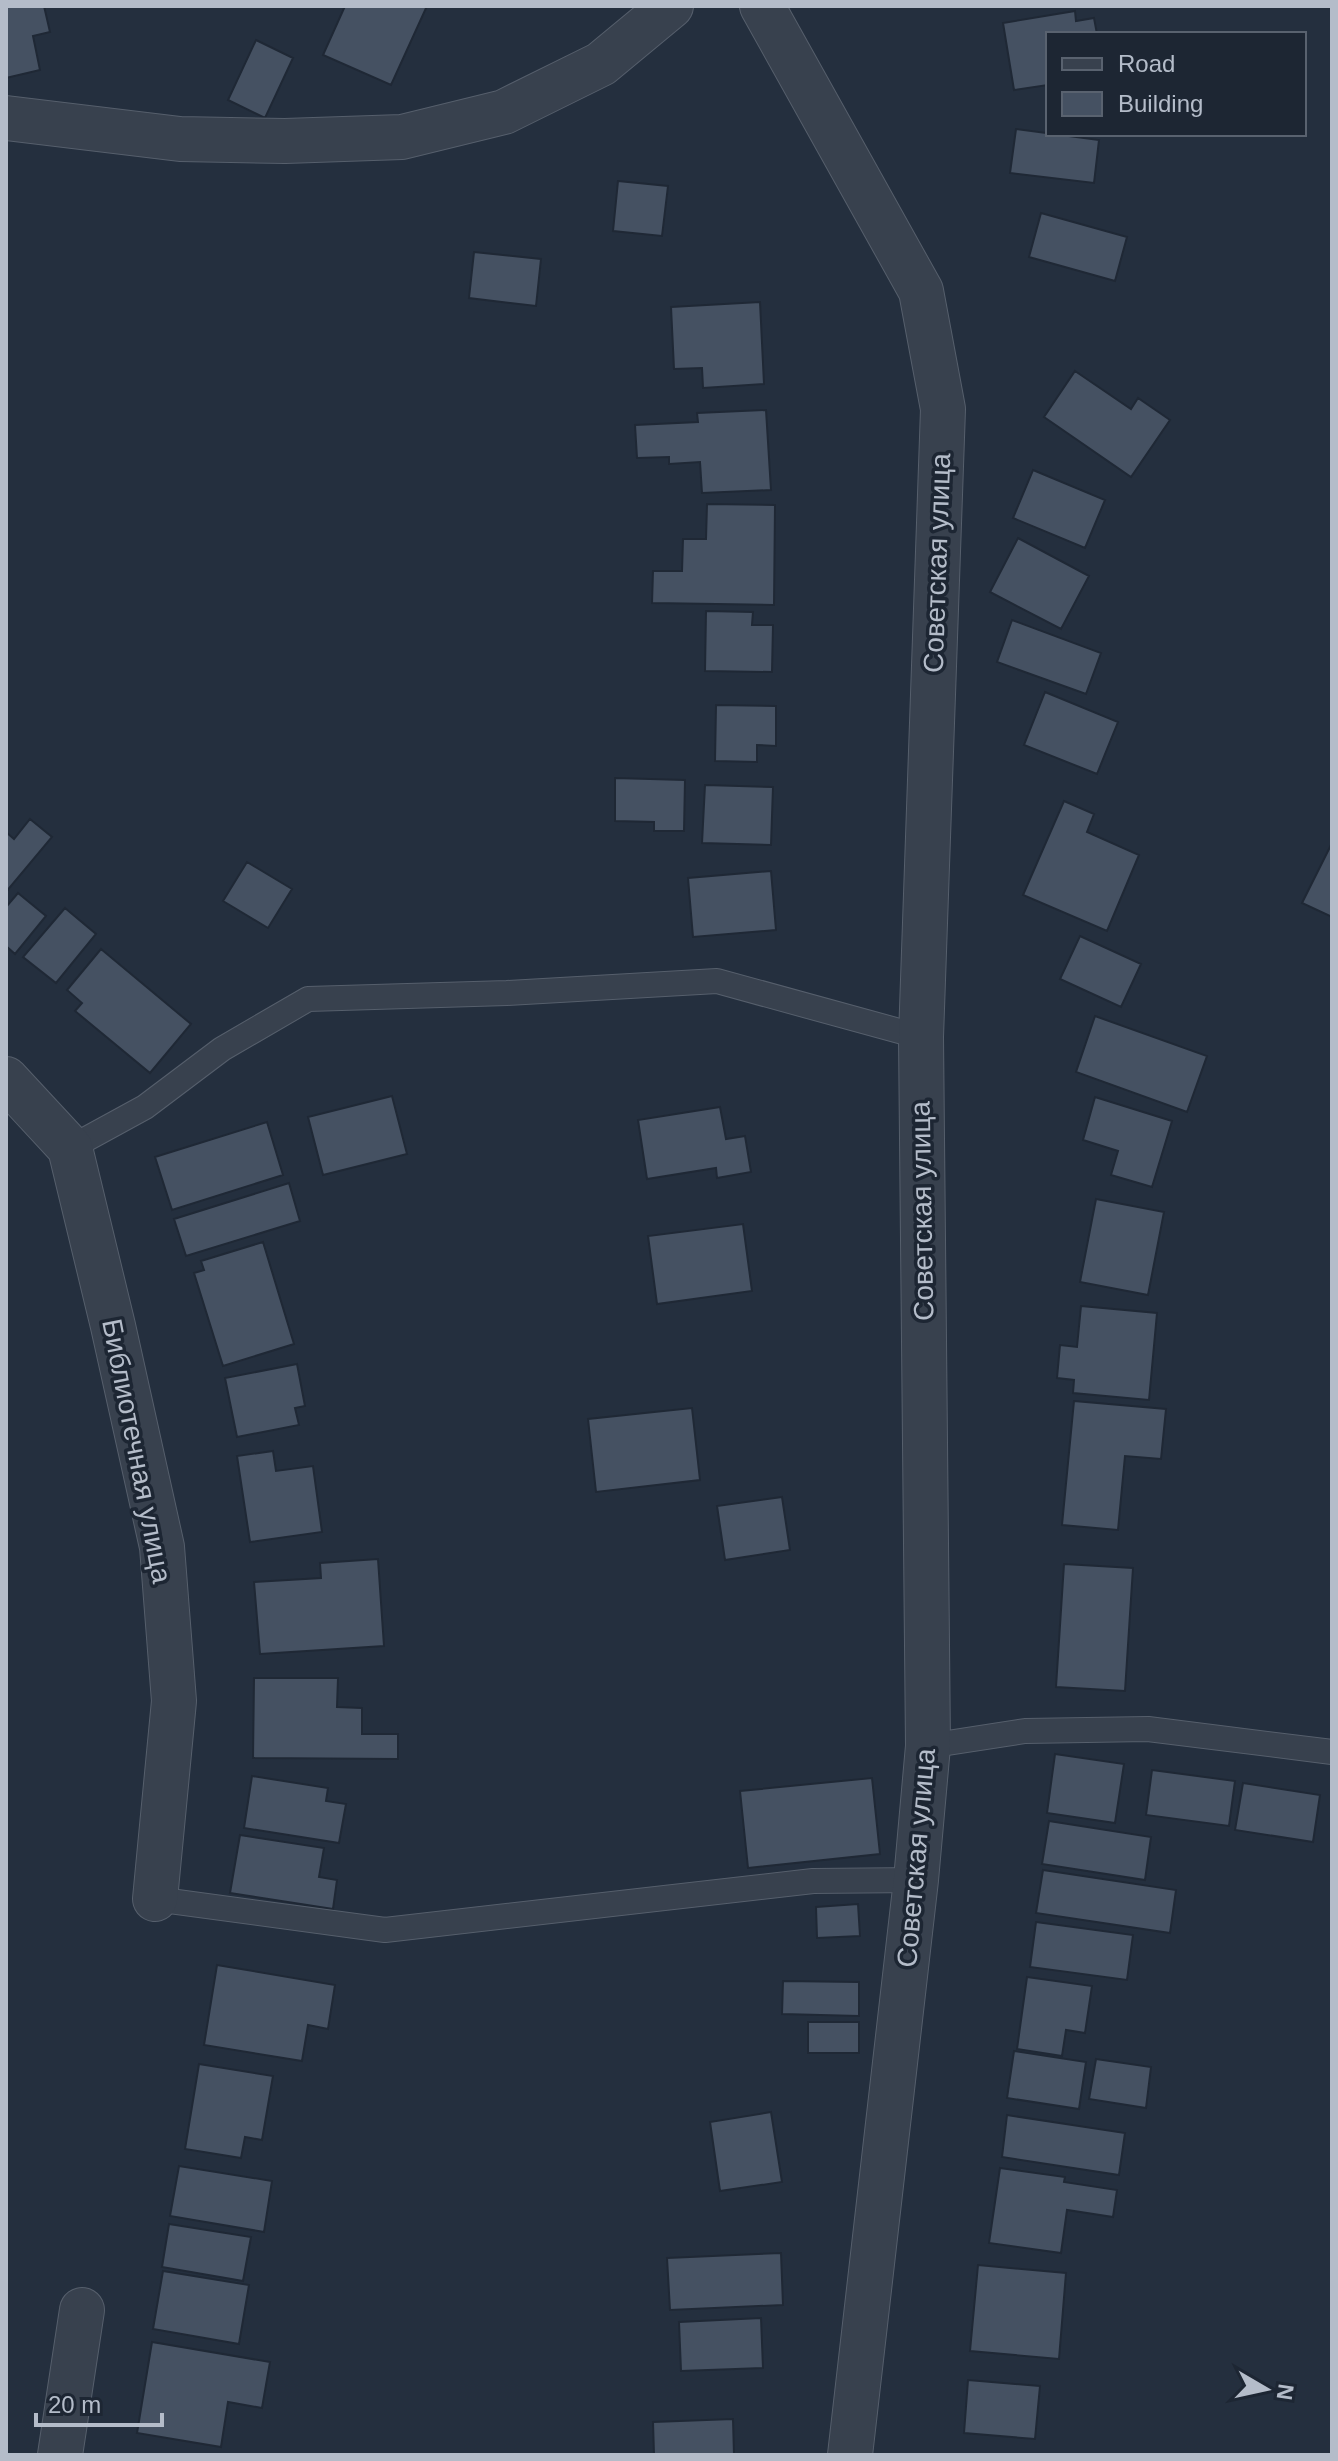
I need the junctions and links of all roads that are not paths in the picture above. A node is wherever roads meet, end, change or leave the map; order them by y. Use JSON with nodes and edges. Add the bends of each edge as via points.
{"nodes":[{"id":1,"x":671,"y":6,"type":"edge"},
{"id":2,"x":762,"y":6,"type":"edge"},
{"id":3,"x":6,"y":118,"type":"edge"},
{"id":4,"x":921,"y":1037,"type":"junction"},
{"id":5,"x":6,"y":1079,"type":"edge"},
{"id":6,"x":70,"y":1148,"type":"junction"},
{"id":7,"x":928,"y":1746,"type":"junction"},
{"id":8,"x":1332,"y":1752,"type":"edge"},
{"id":9,"x":916,"y":1880,"type":"junction"},
{"id":10,"x":155,"y":1899,"type":"joint"},
{"id":11,"x":82,"y":2310,"type":"dead end"},
{"id":12,"x":60,"y":2455,"type":"edge"},
{"id":13,"x":850,"y":2455,"type":"edge"}],
"edges":[{"from":1,"to":3,"type":"street","via":[[601,64],[504,112],[402,137],[180,139]]},
{"from":2,"to":4,"type":"street","name":"Советская улица","via":[[921,291],[943,409]]},
{"from":4,"to":6,"type":"lane","via":[[717,981],[308,999],[222,1049],[145,1107]]},
{"from":4,"to":7,"type":"street","name":"Советская улица"},
{"from":5,"to":6,"type":"street","name":"Библиотечная улица"},
{"from":6,"to":10,"type":"street","name":"Библиотечная улица","via":[[162,1547],[174,1701]]},
{"from":7,"to":8,"type":"lane","via":[[1025,1731],[1148,1729]]},
{"from":7,"to":9,"type":"street","name":"Советская улица"},
{"from":9,"to":10,"type":"lane","via":[[813,1881],[385,1930]]},
{"from":9,"to":13,"type":"street","name":"Советская улица"},
{"from":11,"to":12,"type":"street"}]}
